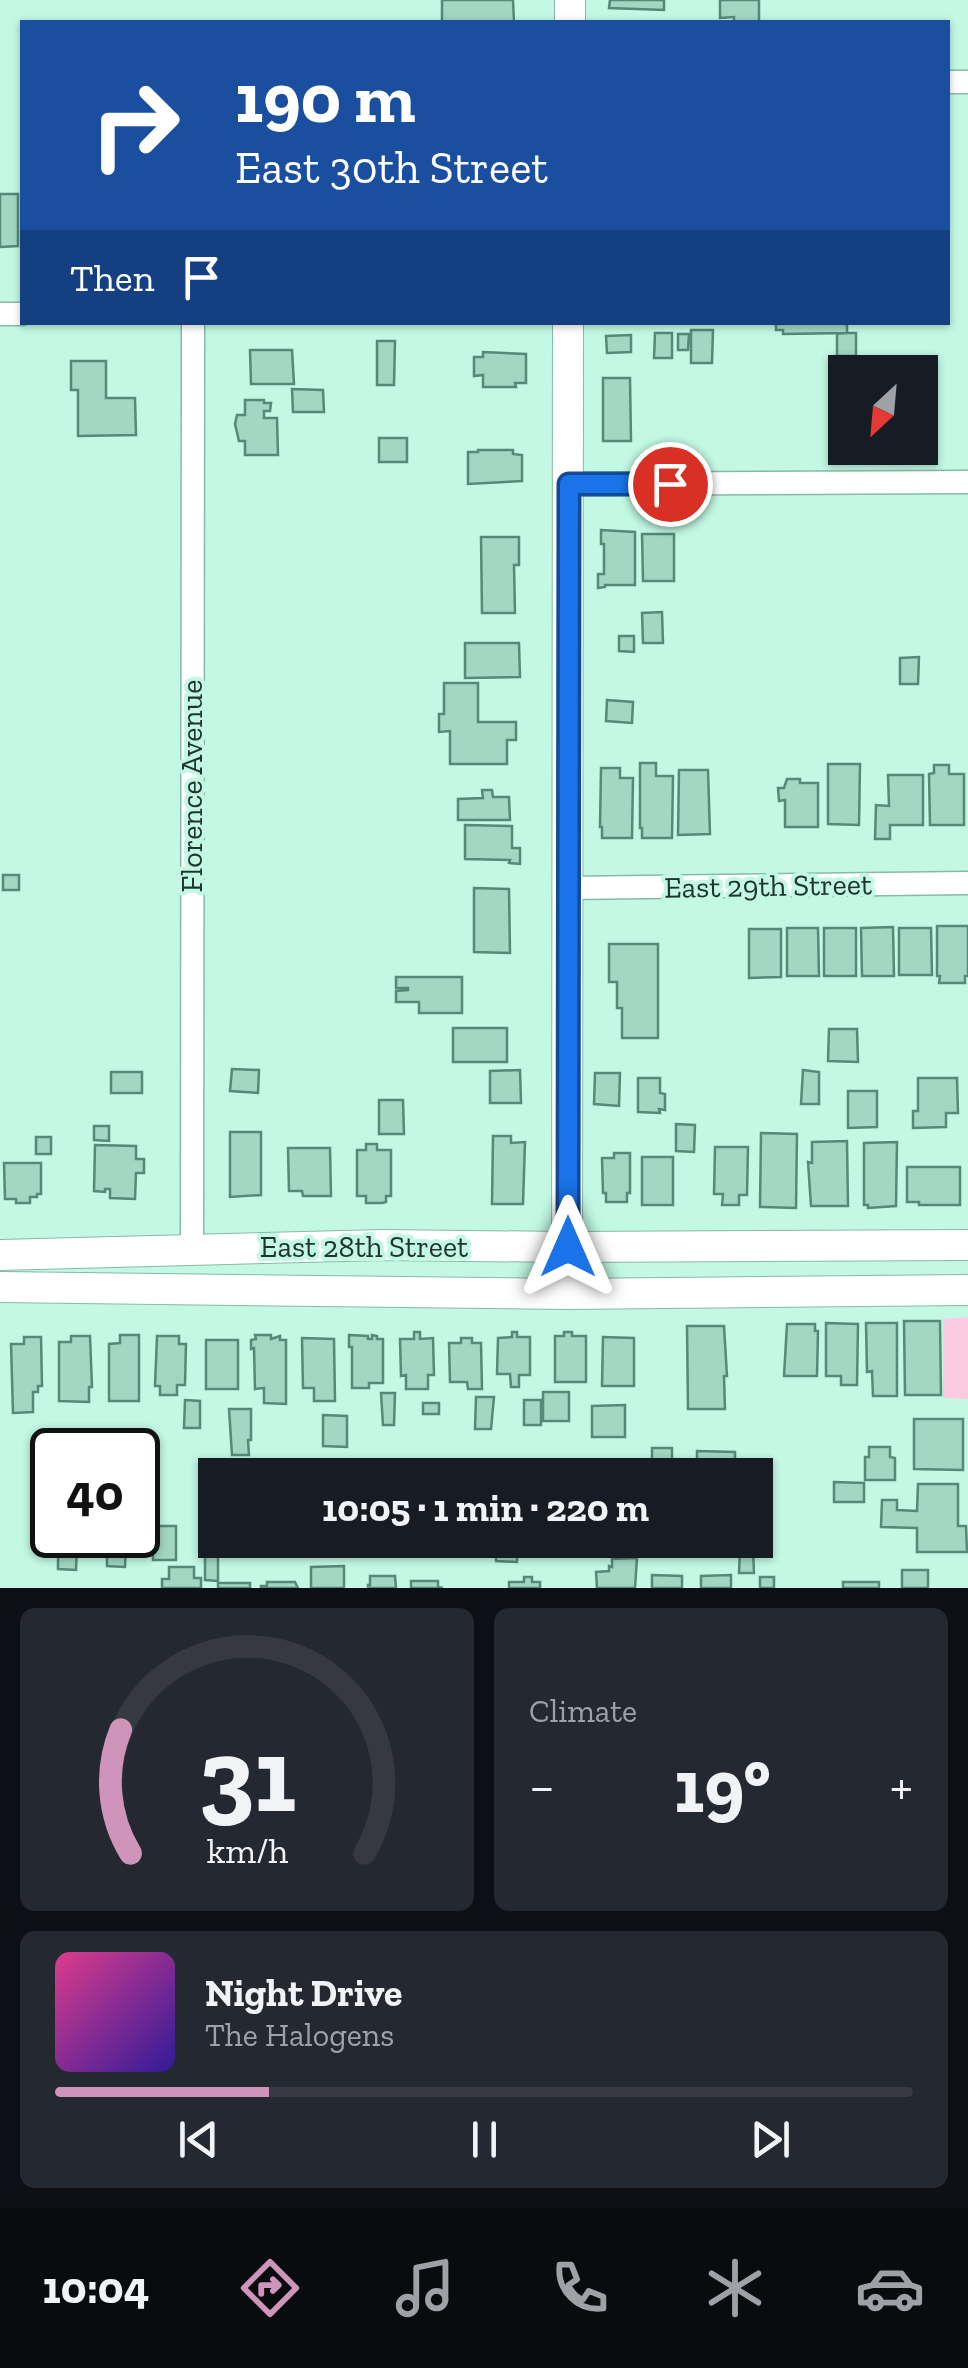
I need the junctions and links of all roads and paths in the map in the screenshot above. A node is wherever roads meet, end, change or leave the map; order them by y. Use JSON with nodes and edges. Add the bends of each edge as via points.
{"nodes":[{"id":1,"x":192,"y":325,"type":"edge"},
{"id":2,"x":568,"y":325,"type":"edge"},
{"id":3,"x":968,"y":482,"type":"edge"},
{"id":4,"x":569,"y":484,"type":"junction"},
{"id":5,"x":968,"y":884,"type":"edge"},
{"id":6,"x":568,"y":888,"type":"junction"},
{"id":7,"x":968,"y":1245,"type":"edge"},
{"id":8,"x":568,"y":1247,"type":"junction"},
{"id":9,"x":192,"y":1249,"type":"junction"},
{"id":10,"x":0,"y":1255,"type":"edge"},
{"id":11,"x":0,"y":1287,"type":"edge"},
{"id":12,"x":968,"y":1290,"type":"edge"},
{"id":13,"x":567,"y":1294,"type":"junction"}],
"edges":[{"from":1,"to":9,"type":"street","name":"Florence Avenue"},
{"from":2,"to":4,"type":"street"},
{"from":3,"to":4,"type":"street"},
{"from":4,"to":6,"type":"street"},
{"from":5,"to":6,"type":"street","name":"East 29th Street"},
{"from":6,"to":8,"type":"street"},
{"from":7,"to":8,"type":"street","name":"East 28th Street"},
{"from":8,"to":9,"type":"street","name":"East 28th Street"},
{"from":8,"to":13,"type":"street"},
{"from":9,"to":10,"type":"street","name":"East 28th Street"},
{"from":11,"to":13,"type":"street","name":"East 28th Street"},
{"from":12,"to":13,"type":"street","name":"East 28th Street"}]}
